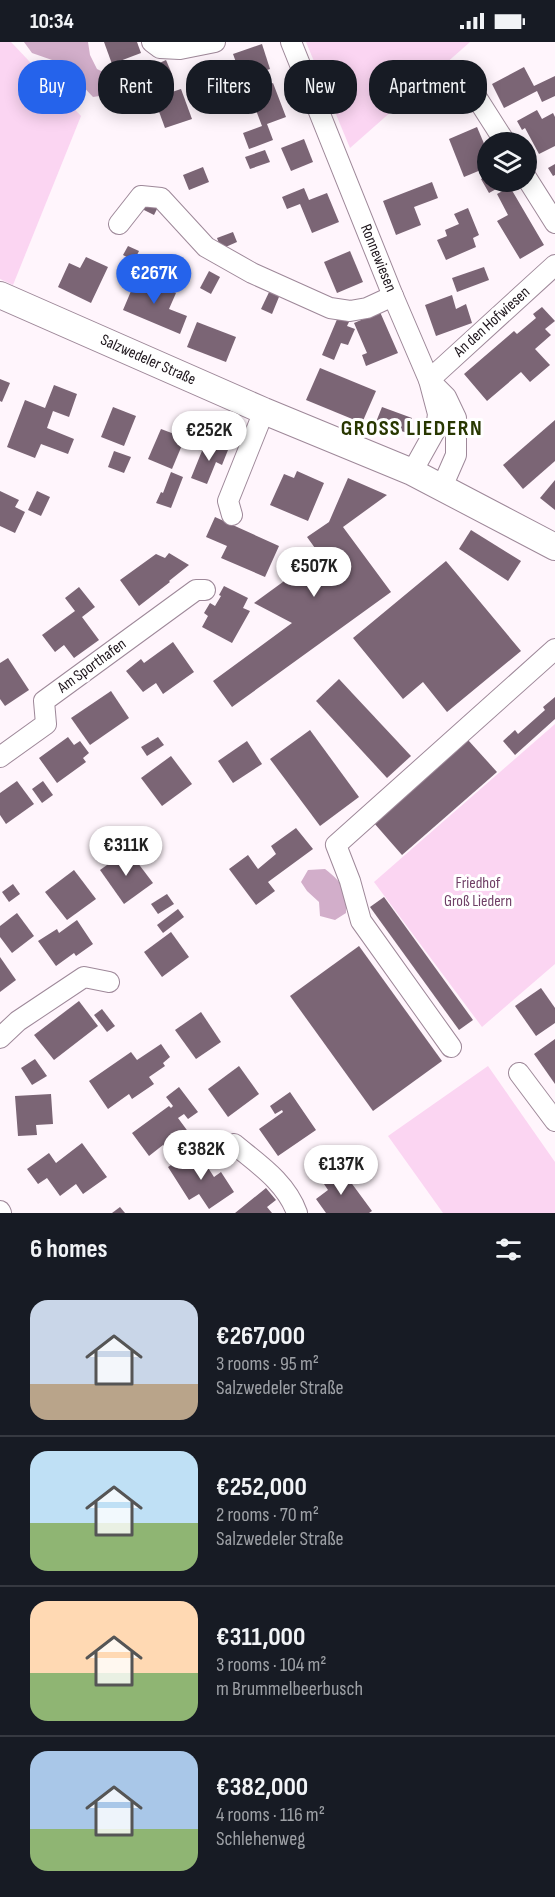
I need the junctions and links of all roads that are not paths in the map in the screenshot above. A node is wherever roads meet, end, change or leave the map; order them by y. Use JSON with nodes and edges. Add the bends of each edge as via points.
{"nodes":[{"id":1,"x":152,"y":42,"type":"edge"},
{"id":2,"x":215,"y":42,"type":"edge"},
{"id":3,"x":291,"y":42,"type":"edge"},
{"id":4,"x":487,"y":113,"type":"edge"},
{"id":5,"x":499,"y":132,"type":"edge"},
{"id":6,"x":535,"y":192,"type":"edge"},
{"id":7,"x":555,"y":223,"type":"edge"},
{"id":8,"x":118,"y":224,"type":"dead end"},
{"id":9,"x":555,"y":265,"type":"edge"},
{"id":10,"x":0,"y":295,"type":"edge"},
{"id":11,"x":393,"y":296,"type":"junction"},
{"id":12,"x":429,"y":380,"type":"junction"},
{"id":13,"x":264,"y":411,"type":"junction"},
{"id":14,"x":412,"y":472,"type":"junction"},
{"id":15,"x":442,"y":487,"type":"junction"},
{"id":16,"x":232,"y":515,"type":"dead end"},
{"id":17,"x":555,"y":547,"type":"edge"},
{"id":18,"x":205,"y":590,"type":"dead end"},
{"id":19,"x":555,"y":649,"type":"edge"},
{"id":20,"x":0,"y":757,"type":"edge"},
{"id":21,"x":109,"y":982,"type":"dead end"},
{"id":22,"x":0,"y":1038,"type":"edge"},
{"id":23,"x":451,"y":1047,"type":"dead end"},
{"id":24,"x":519,"y":1073,"type":"dead end"},
{"id":25,"x":555,"y":1121,"type":"edge"},
{"id":26,"x":234,"y":1144,"type":"dead end"},
{"id":27,"x":297,"y":1213,"type":"edge"}],
"edges":[{"from":1,"to":2,"type":"street","via":[[160,48],[180,49]]},
{"from":3,"to":11,"type":"street","name":"Ronnewiesen"},
{"from":4,"to":5,"type":"street"},
{"from":6,"to":7,"type":"street"},
{"from":8,"to":11,"type":"street","via":[[141,196],[161,198],[206,248],[330,308],[367,308]]},
{"from":9,"to":12,"type":"street","name":"An den Hofwiesen"},
{"from":10,"to":13,"type":"main road","name":"Salzwedeler Straße"},
{"from":11,"to":12,"type":"street","name":"Ronnewiesen"},
{"from":12,"to":14,"type":"street","name":"Ronnewiesen","via":[[438,414],[436,429]]},
{"from":12,"to":15,"type":"street","via":[[446,397],[456,418],[456,455]]},
{"from":13,"to":14,"type":"main road","name":"Salzwedeler Straße"},
{"from":13,"to":16,"type":"street","via":[[228,501]]},
{"from":14,"to":15,"type":"main road","name":"Salzwedeler Straße"},
{"from":15,"to":17,"type":"main road","name":"Salzwedeler Straße"},
{"from":18,"to":20,"type":"street","name":"Am Sporthafen","via":[[196,590],[44,701],[46,724]]},
{"from":19,"to":23,"type":"street","via":[[336,845],[361,921]]},
{"from":21,"to":22,"type":"street","via":[[84,977],[18,1021]]},
{"from":24,"to":25,"type":"street"},
{"from":26,"to":27,"type":"street","via":[[280,1184]]}]}
